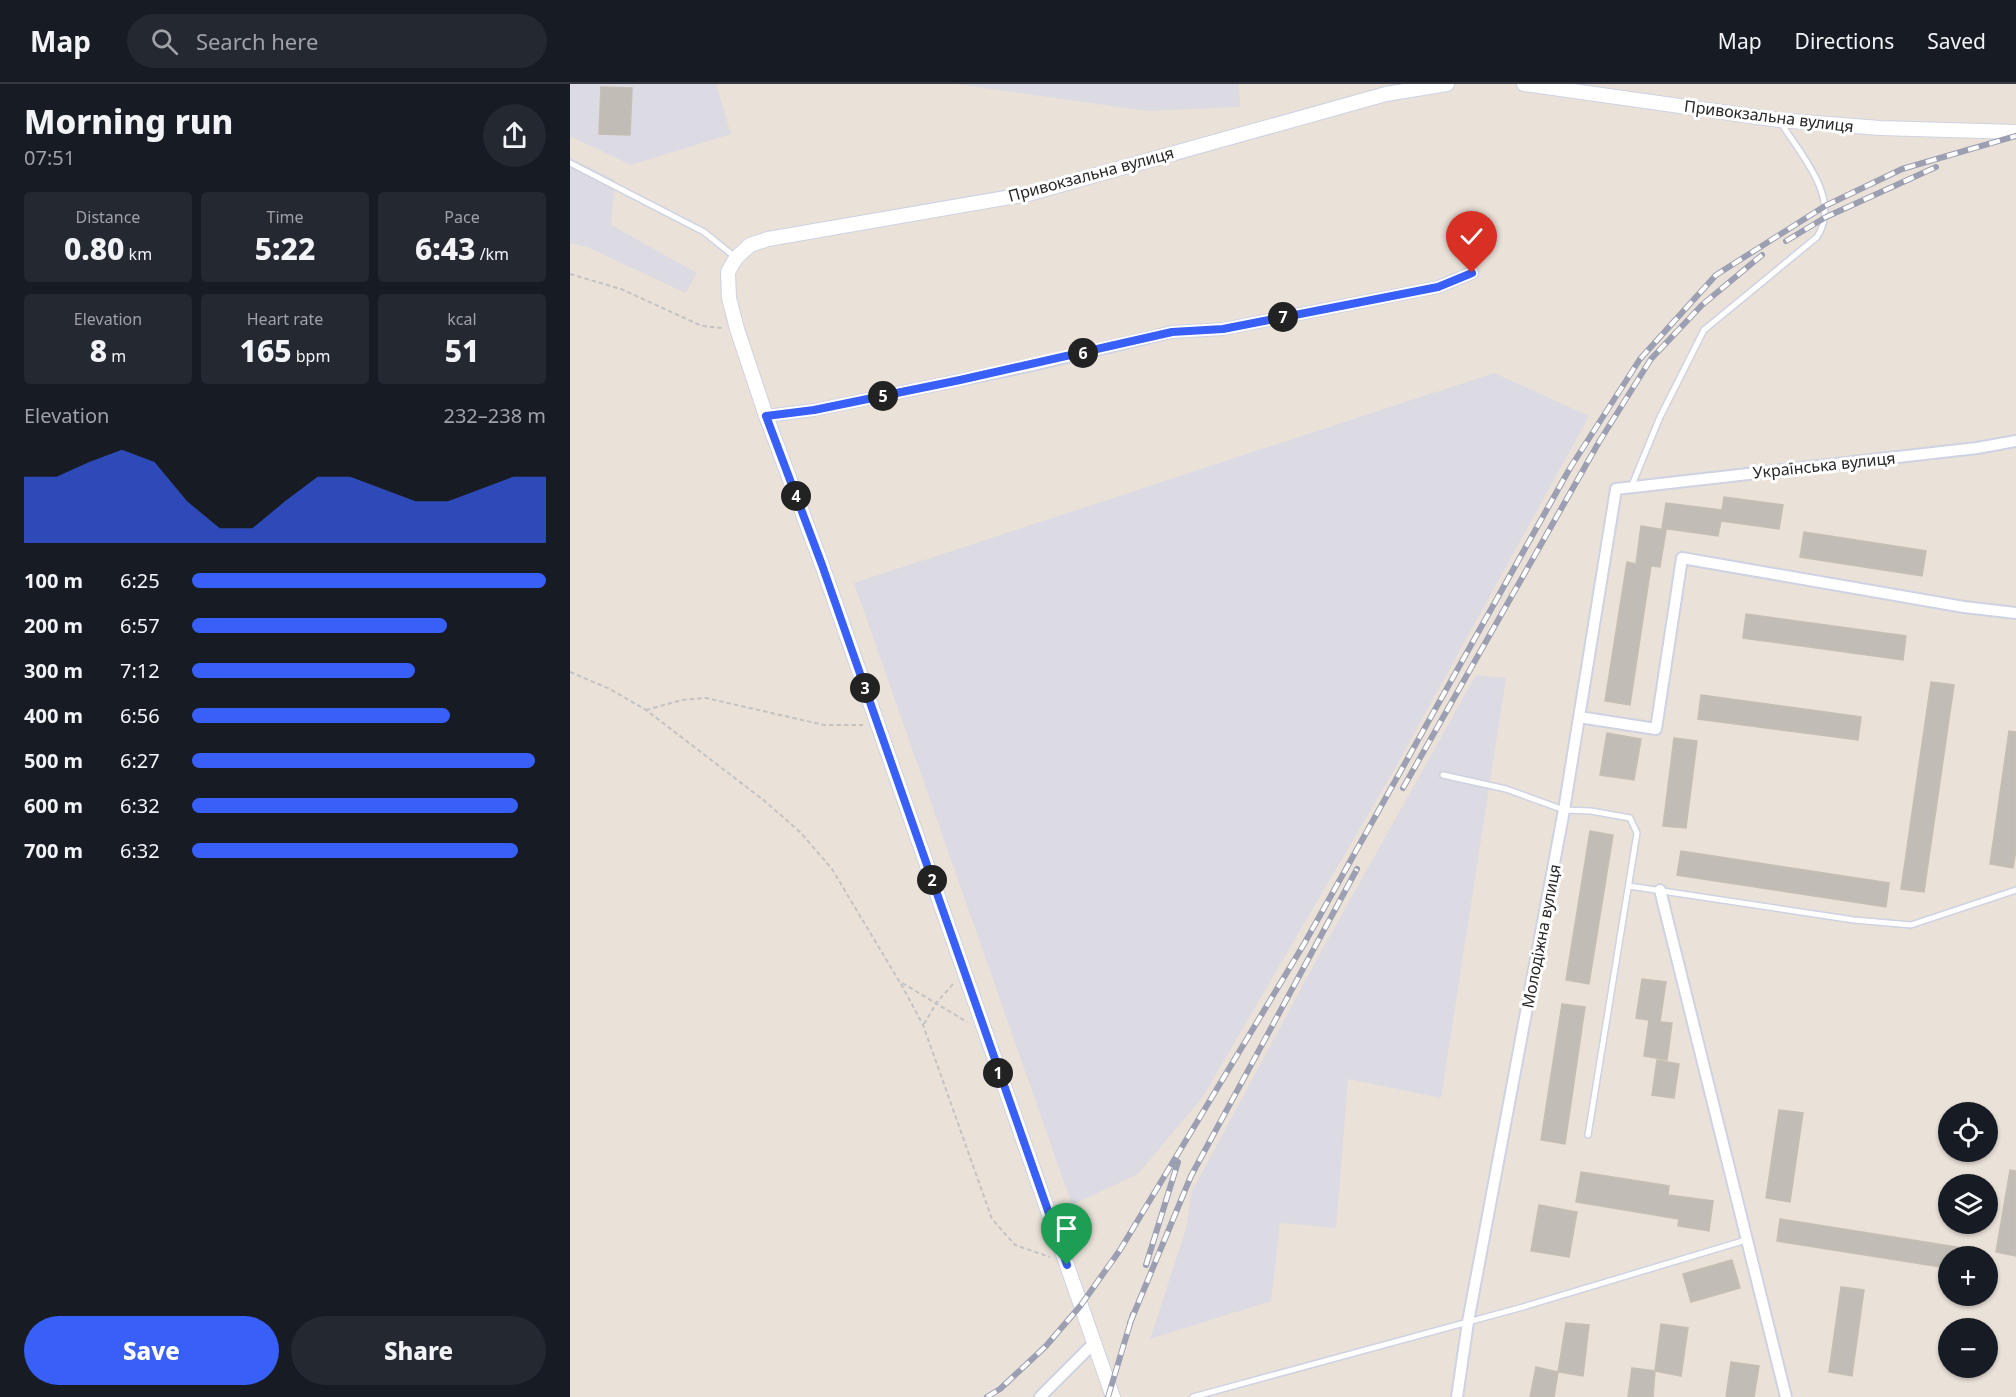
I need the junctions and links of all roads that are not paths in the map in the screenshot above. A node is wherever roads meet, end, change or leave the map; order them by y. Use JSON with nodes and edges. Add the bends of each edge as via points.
{"nodes":[{"id":1,"x":1447,"y":84,"type":"edge"},
{"id":2,"x":1524,"y":84,"type":"edge"},
{"id":3,"x":1779,"y":120,"type":"junction"},
{"id":4,"x":2016,"y":132,"type":"edge"},
{"id":5,"x":570,"y":163,"type":"edge"},
{"id":6,"x":736,"y":258,"type":"junction"},
{"id":7,"x":1472,"y":273,"type":"dead end"},
{"id":8,"x":766,"y":416,"type":"junction"},
{"id":9,"x":2016,"y":441,"type":"edge"},
{"id":10,"x":1632,"y":485,"type":"junction"},
{"id":11,"x":2016,"y":614,"type":"edge"},
{"id":12,"x":1579,"y":717,"type":"junction"},
{"id":13,"x":1443,"y":775,"type":"dead end"},
{"id":14,"x":1564,"y":810,"type":"junction"},
{"id":15,"x":1629,"y":886,"type":"junction"},
{"id":16,"x":1660,"y":890,"type":"junction"},
{"id":17,"x":2016,"y":890,"type":"edge"},
{"id":18,"x":1588,"y":1135,"type":"dead end"},
{"id":19,"x":1748,"y":1240,"type":"junction"},
{"id":20,"x":1468,"y":1322,"type":"junction"},
{"id":21,"x":1094,"y":1343,"type":"junction"},
{"id":22,"x":1040,"y":1397,"type":"edge"},
{"id":23,"x":1113,"y":1397,"type":"edge"},
{"id":24,"x":1193,"y":1397,"type":"edge"},
{"id":25,"x":1457,"y":1397,"type":"edge"},
{"id":26,"x":1786,"y":1397,"type":"edge"}],
"edges":[{"from":1,"to":6,"type":"street","name":"Привокзальна вулиця","via":[[1386,94],[1028,194],[768,239],[750,246]]},
{"from":2,"to":3,"type":"street","name":"Привокзальна вулиця"},
{"from":3,"to":4,"type":"street","name":"Привокзальна вулиця","via":[[1880,129]]},
{"from":3,"to":10,"type":"lane","via":[[1823,194],[1824,226],[1817,237],[1704,330],[1660,417]]},
{"from":5,"to":6,"type":"lane","via":[[704,232]]},
{"from":6,"to":8,"type":"street","via":[[728,272],[729,298]]},
{"from":7,"to":8,"type":"street","via":[[1438,287],[1223,329],[1172,332],[814,410]]},
{"from":8,"to":21,"type":"street"},
{"from":9,"to":10,"type":"street","name":"Українська вулиця"},
{"from":10,"to":12,"type":"street","name":"Молодіжна вулиця","via":[[1616,489]]},
{"from":11,"to":12,"type":"street","via":[[1682,558],[1656,729]]},
{"from":12,"to":14,"type":"street","name":"Молодіжна вулиця"},
{"from":13,"to":14,"type":"lane","via":[[1506,789]]},
{"from":14,"to":15,"type":"lane","via":[[1630,818],[1637,832]]},
{"from":14,"to":20,"type":"street","name":"Молодіжна вулиця"},
{"from":15,"to":16,"type":"lane"},
{"from":15,"to":18,"type":"lane"},
{"from":16,"to":17,"type":"lane","via":[[1911,925]]},
{"from":16,"to":19,"type":"street"},
{"from":19,"to":20,"type":"lane"},
{"from":19,"to":26,"type":"street"},
{"from":20,"to":24,"type":"lane"},
{"from":20,"to":25,"type":"street","name":"Молодіжна вулиця"},
{"from":21,"to":22,"type":"street"},
{"from":21,"to":23,"type":"street"}]}
